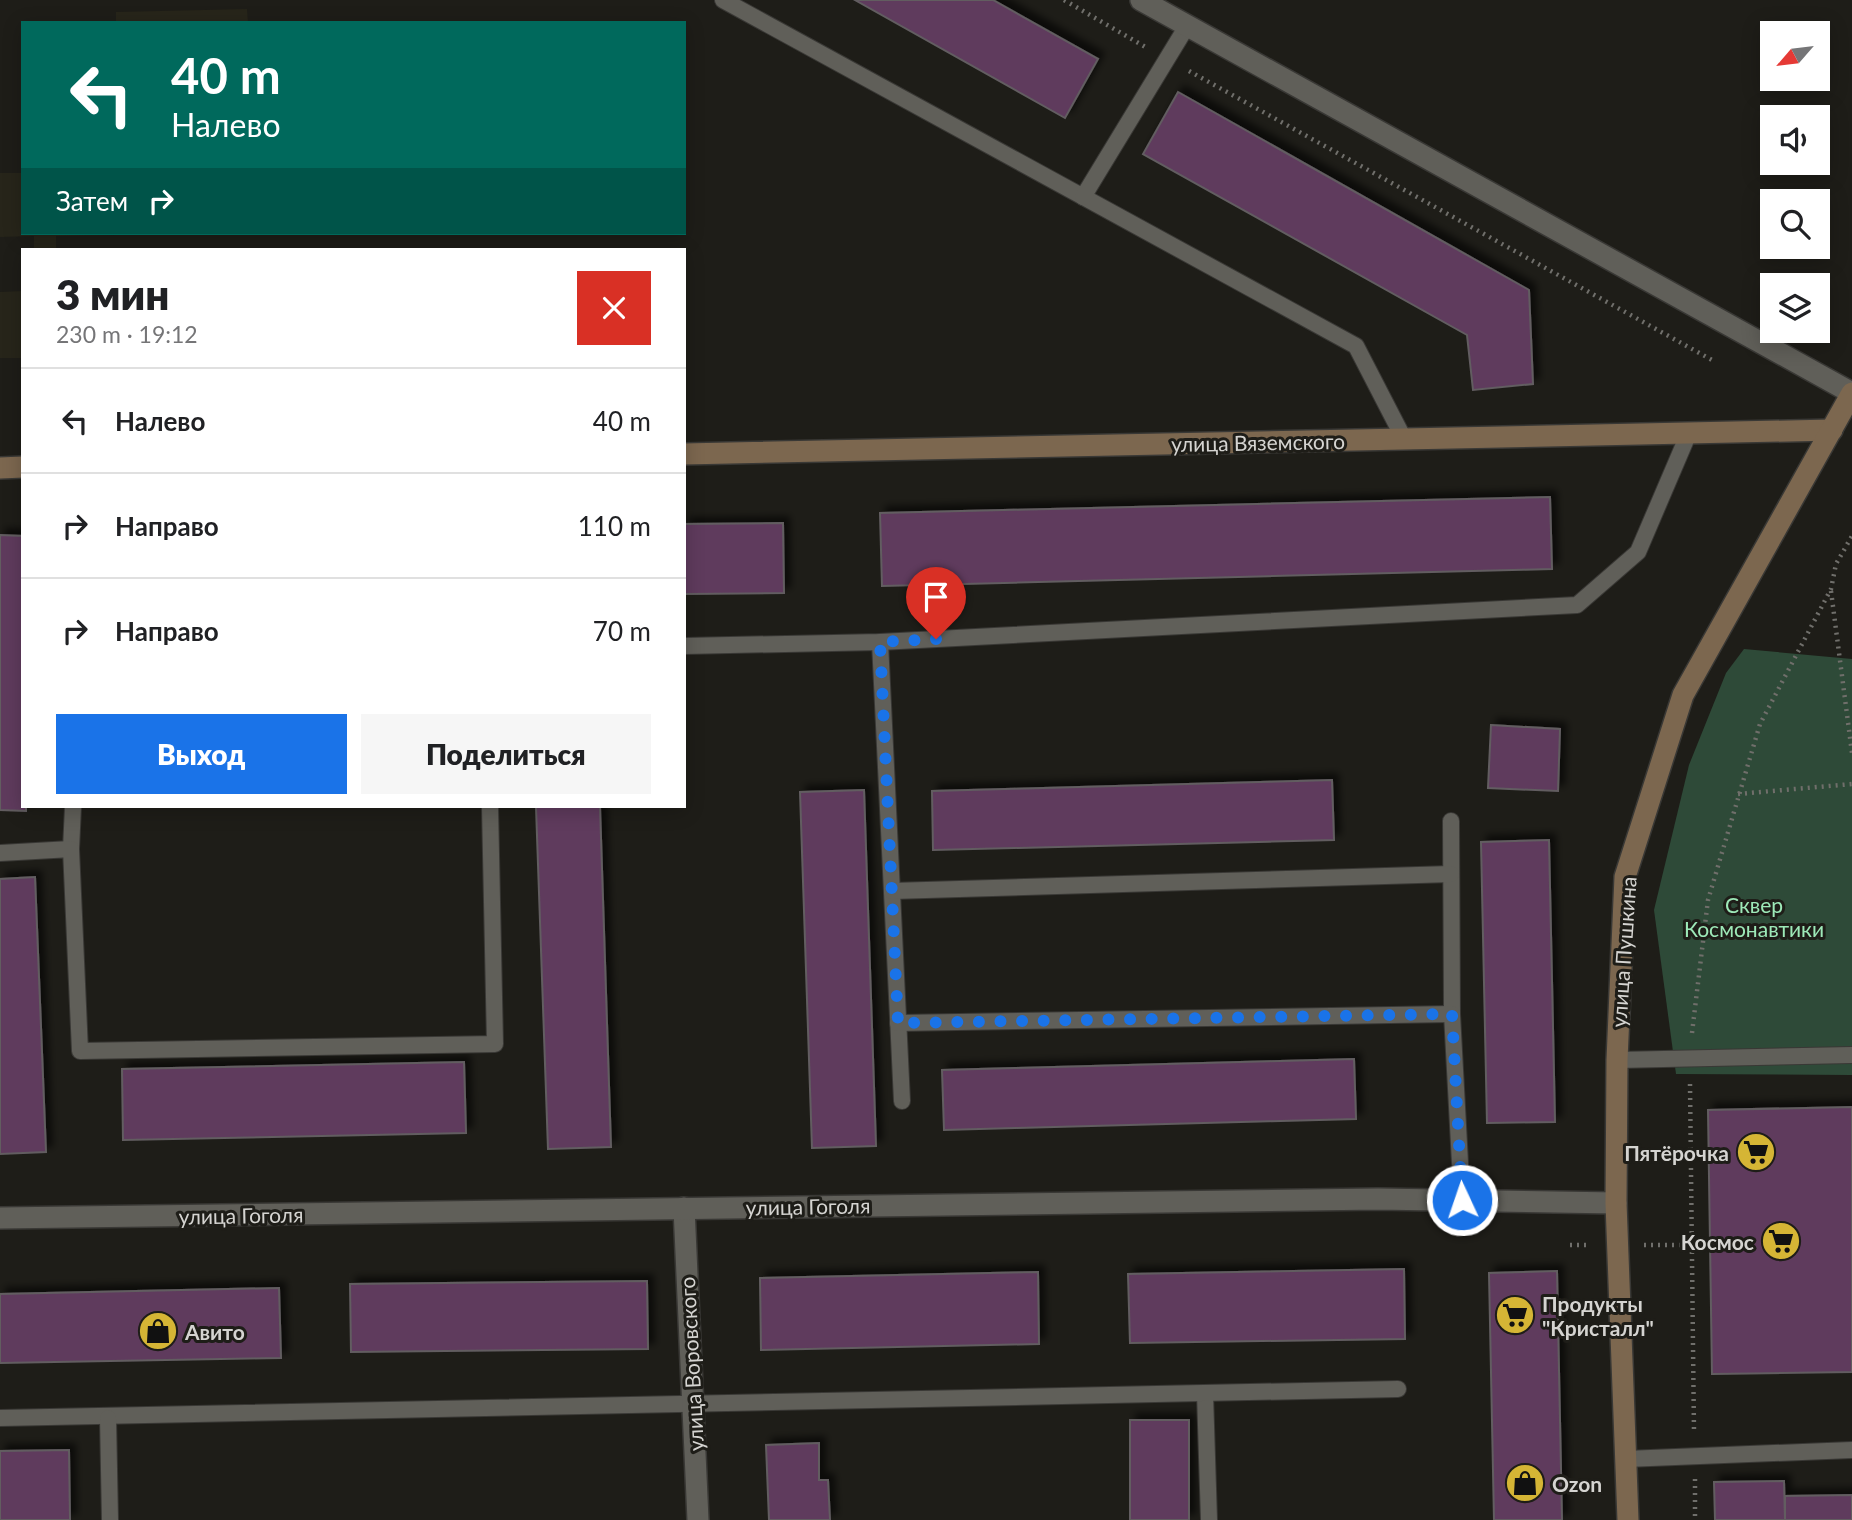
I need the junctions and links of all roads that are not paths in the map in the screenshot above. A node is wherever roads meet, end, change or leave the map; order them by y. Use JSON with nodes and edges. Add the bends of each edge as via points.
{"nodes":[{"id":1,"x":723,"y":0,"type":"edge"},
{"id":2,"x":1141,"y":0,"type":"edge"},
{"id":3,"x":1187,"y":26,"type":"junction"},
{"id":4,"x":1083,"y":197,"type":"junction"},
{"id":5,"x":1852,"y":393,"type":"edge"},
{"id":6,"x":1832,"y":430,"type":"junction"},
{"id":7,"x":1688,"y":435,"type":"junction"},
{"id":8,"x":1404,"y":439,"type":"junction"},
{"id":9,"x":686,"y":454,"type":"edge"},
{"id":10,"x":21,"y":467,"type":"edge"},
{"id":11,"x":0,"y":468,"type":"edge"},
{"id":12,"x":880,"y":642,"type":"junction"},
{"id":13,"x":686,"y":646,"type":"edge"},
{"id":14,"x":73,"y":808,"type":"edge"},
{"id":15,"x":490,"y":808,"type":"edge"},
{"id":16,"x":1451,"y":821,"type":"dead end"},
{"id":17,"x":71,"y":849,"type":"junction"},
{"id":18,"x":0,"y":853,"type":"edge"},
{"id":19,"x":1451,"y":874,"type":"junction"},
{"id":20,"x":892,"y":891,"type":"junction"},
{"id":21,"x":1452,"y":1014,"type":"junction"},
{"id":22,"x":898,"y":1023,"type":"junction"},
{"id":23,"x":1852,"y":1055,"type":"edge"},
{"id":24,"x":1617,"y":1060,"type":"junction"},
{"id":25,"x":902,"y":1101,"type":"dead end"},
{"id":26,"x":1462,"y":1200,"type":"junction"},
{"id":27,"x":1616,"y":1203,"type":"junction"},
{"id":28,"x":684,"y":1208,"type":"junction"},
{"id":29,"x":0,"y":1218,"type":"edge"},
{"id":30,"x":1398,"y":1389,"type":"dead end"},
{"id":31,"x":1205,"y":1394,"type":"junction"},
{"id":32,"x":693,"y":1405,"type":"junction"},
{"id":33,"x":0,"y":1418,"type":"edge"},
{"id":34,"x":108,"y":1418,"type":"junction"},
{"id":35,"x":1852,"y":1450,"type":"edge"},
{"id":36,"x":1626,"y":1459,"type":"junction"},
{"id":37,"x":110,"y":1520,"type":"edge"},
{"id":38,"x":698,"y":1520,"type":"edge"},
{"id":39,"x":1209,"y":1520,"type":"edge"},
{"id":40,"x":1628,"y":1520,"type":"edge"}],
"edges":[{"from":1,"to":4,"type":"lane"},
{"from":2,"to":3,"type":"street"},
{"from":3,"to":4,"type":"lane"},
{"from":3,"to":5,"type":"street"},
{"from":4,"to":8,"type":"lane","via":[[1356,346]]},
{"from":5,"to":6,"type":"main road","name":"улица Пушкина"},
{"from":6,"to":7,"type":"main road","name":"улица Вяземского"},
{"from":6,"to":24,"type":"main road","name":"улица Пушкина","via":[[1684,695],[1625,877]]},
{"from":7,"to":8,"type":"main road","name":"улица Вяземского"},
{"from":7,"to":12,"type":"lane","via":[[1638,552],[1577,605]]},
{"from":8,"to":9,"type":"main road","name":"улица Вяземского"},
{"from":10,"to":11,"type":"main road"},
{"from":12,"to":13,"type":"lane"},
{"from":12,"to":20,"type":"lane"},
{"from":14,"to":17,"type":"lane"},
{"from":15,"to":17,"type":"lane","via":[[495,1044],[80,1051]]},
{"from":16,"to":19,"type":"lane"},
{"from":17,"to":18,"type":"lane"},
{"from":19,"to":20,"type":"lane"},
{"from":19,"to":21,"type":"lane"},
{"from":20,"to":22,"type":"lane"},
{"from":21,"to":22,"type":"lane"},
{"from":21,"to":26,"type":"lane"},
{"from":22,"to":25,"type":"lane"},
{"from":23,"to":24,"type":"lane"},
{"from":24,"to":27,"type":"main road","name":"улица Пушкина"},
{"from":26,"to":27,"type":"street","name":"улица Гоголя"},
{"from":26,"to":28,"type":"street","name":"улица Гоголя"},
{"from":27,"to":36,"type":"main road","name":"улица Пушкина"},
{"from":28,"to":29,"type":"street","name":"улица Гоголя"},
{"from":28,"to":32,"type":"street","name":"улица Воровского"},
{"from":30,"to":31,"type":"lane"},
{"from":31,"to":32,"type":"lane"},
{"from":31,"to":39,"type":"lane"},
{"from":32,"to":34,"type":"lane"},
{"from":32,"to":38,"type":"street","name":"улица Воровского"},
{"from":33,"to":34,"type":"lane"},
{"from":34,"to":37,"type":"lane"},
{"from":35,"to":36,"type":"lane"},
{"from":36,"to":40,"type":"main road","name":"улица Пушкина"}]}
